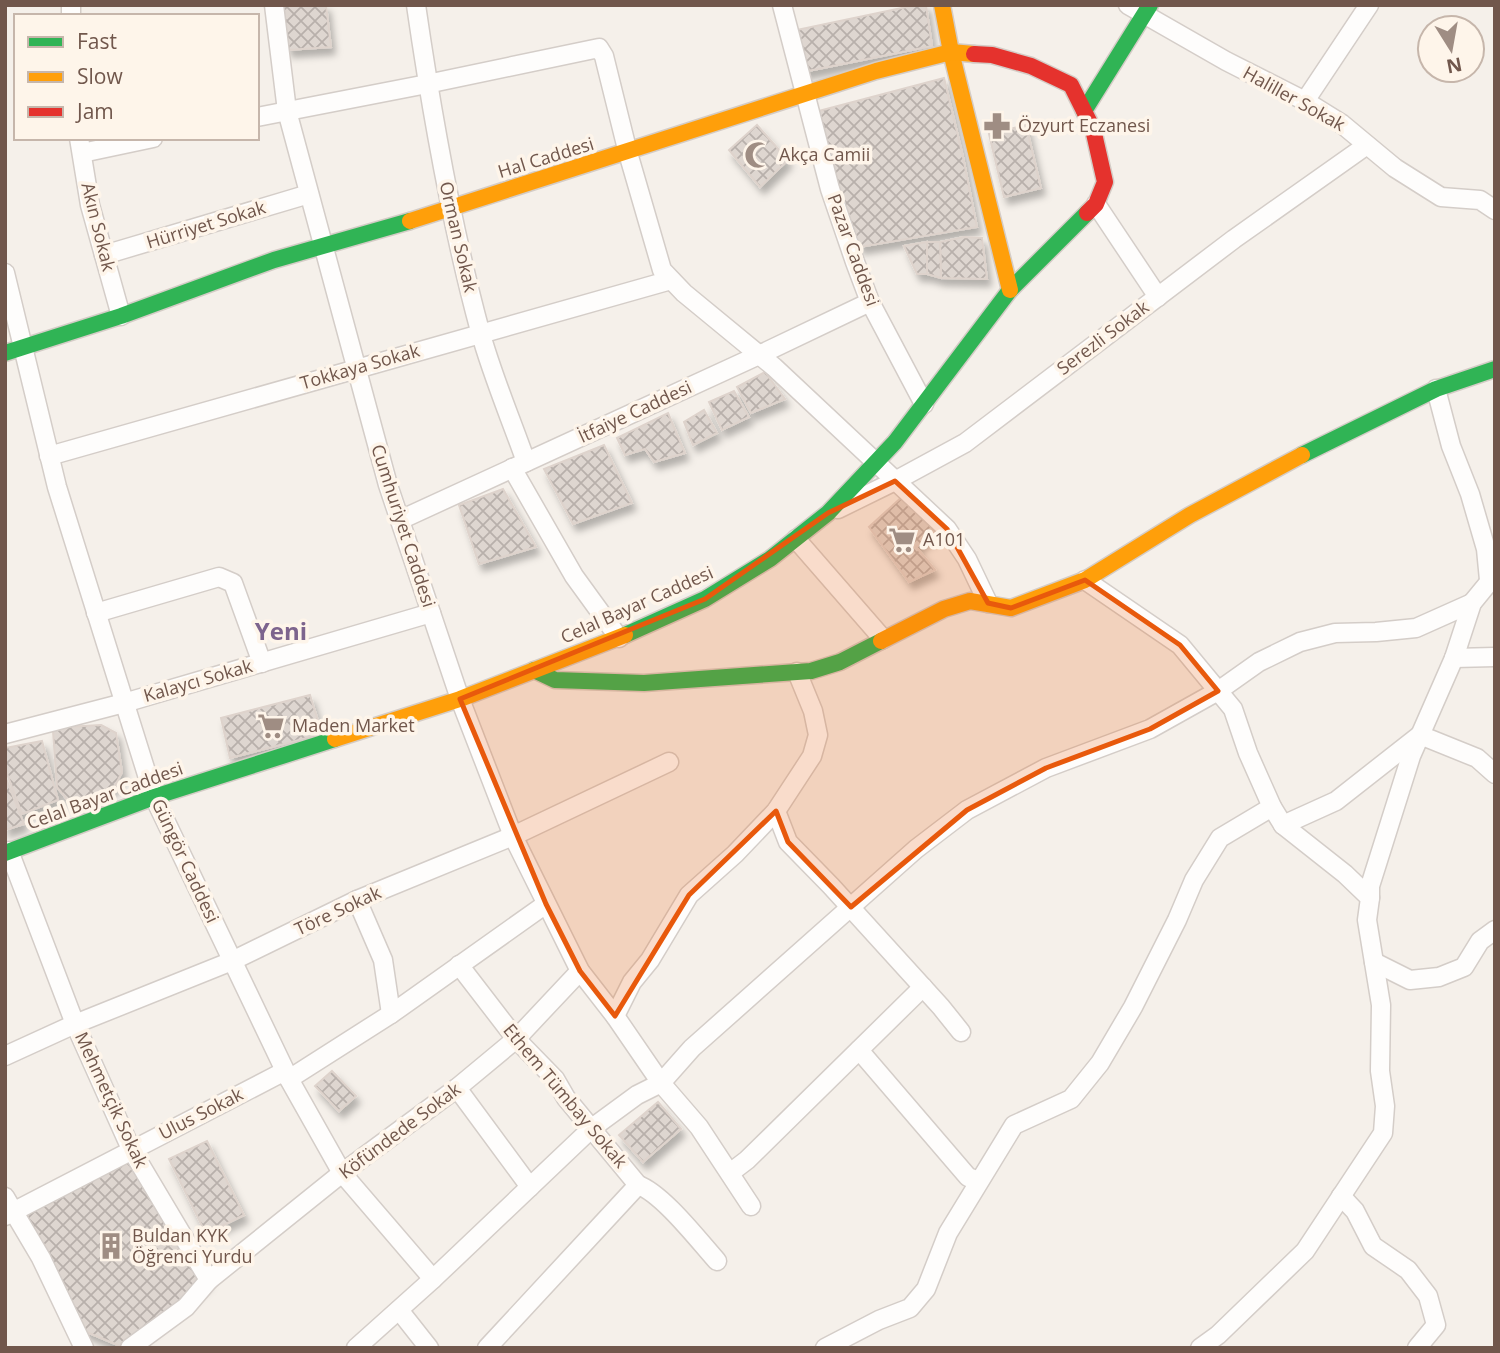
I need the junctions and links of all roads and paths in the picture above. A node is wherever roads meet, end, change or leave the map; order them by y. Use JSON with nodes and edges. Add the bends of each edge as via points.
{"nodes":[{"id":1,"x":274,"y":5,"type":"edge"},
{"id":2,"x":416,"y":5,"type":"edge"},
{"id":3,"x":782,"y":5,"type":"edge"},
{"id":4,"x":942,"y":5,"type":"edge"},
{"id":5,"x":1128,"y":5,"type":"edge"},
{"id":6,"x":1369,"y":5,"type":"edge"},
{"id":7,"x":1147,"y":10,"type":"edge"},
{"id":8,"x":951,"y":52,"type":"junction"},
{"id":9,"x":427,"y":84,"type":"junction"},
{"id":10,"x":806,"y":94,"type":"junction"},
{"id":11,"x":1305,"y":101,"type":"junction"},
{"id":12,"x":287,"y":111,"type":"junction"},
{"id":13,"x":1084,"y":111,"type":"junction"},
{"id":14,"x":259,"y":117,"type":"edge"},
{"id":15,"x":135,"y":140,"type":"edge"},
{"id":16,"x":1367,"y":145,"type":"junction"},
{"id":17,"x":80,"y":146,"type":"edge"},
{"id":18,"x":628,"y":153,"type":"junction"},
{"id":19,"x":309,"y":194,"type":"junction"},
{"id":20,"x":1096,"y":204,"type":"junction"},
{"id":21,"x":450,"y":209,"type":"junction"},
{"id":22,"x":1495,"y":210,"type":"edge"},
{"id":23,"x":322,"y":246,"type":"junction"},
{"id":24,"x":104,"y":254,"type":"junction"},
{"id":25,"x":5,"y":273,"type":"edge"},
{"id":26,"x":671,"y":279,"type":"junction"},
{"id":27,"x":1010,"y":290,"type":"junction"},
{"id":28,"x":1158,"y":297,"type":"junction"},
{"id":29,"x":870,"y":302,"type":"junction"},
{"id":30,"x":121,"y":316,"type":"junction"},
{"id":31,"x":481,"y":333,"type":"junction"},
{"id":32,"x":23,"y":347,"type":"junction"},
{"id":33,"x":5,"y":353,"type":"edge"},
{"id":34,"x":760,"y":355,"type":"junction"},
{"id":35,"x":356,"y":369,"type":"junction"},
{"id":36,"x":1495,"y":369,"type":"edge"},
{"id":37,"x":1436,"y":388,"type":"junction"},
{"id":38,"x":924,"y":404,"type":"junction"},
{"id":39,"x":49,"y":456,"type":"junction"},
{"id":40,"x":875,"y":464,"type":"junction"},
{"id":41,"x":519,"y":465,"type":"junction"},
{"id":42,"x":895,"y":481,"type":"junction"},
{"id":43,"x":828,"y":513,"type":"junction"},
{"id":44,"x":400,"y":520,"type":"junction"},
{"id":45,"x":796,"y":539,"type":"junction"},
{"id":46,"x":1492,"y":577,"type":"edge"},
{"id":47,"x":1084,"y":580,"type":"junction"},
{"id":48,"x":988,"y":603,"type":"junction"},
{"id":49,"x":1472,"y":603,"type":"junction"},
{"id":50,"x":96,"y":613,"type":"junction"},
{"id":51,"x":431,"y":613,"type":"junction"},
{"id":52,"x":619,"y":638,"type":"junction"},
{"id":53,"x":883,"y":639,"type":"junction"},
{"id":54,"x":1495,"y":657,"type":"edge"},
{"id":55,"x":1454,"y":658,"type":"junction"},
{"id":56,"x":262,"y":663,"type":"junction"},
{"id":57,"x":534,"y":670,"type":"junction"},
{"id":58,"x":797,"y":672,"type":"junction"},
{"id":59,"x":1218,"y":691,"type":"junction"},
{"id":60,"x":460,"y":699,"type":"junction"},
{"id":61,"x":124,"y":703,"type":"junction"},
{"id":62,"x":5,"y":734,"type":"edge"},
{"id":63,"x":1420,"y":736,"type":"junction"},
{"id":64,"x":669,"y":762,"type":"dead end"},
{"id":65,"x":1495,"y":774,"type":"edge"},
{"id":66,"x":154,"y":797,"type":"junction"},
{"id":67,"x":1272,"y":807,"type":"junction"},
{"id":68,"x":776,"y":811,"type":"junction"},
{"id":69,"x":1283,"y":825,"type":"junction"},
{"id":70,"x":513,"y":836,"type":"junction"},
{"id":71,"x":7,"y":852,"type":"edge"},
{"id":72,"x":1370,"y":898,"type":"junction"},
{"id":73,"x":357,"y":900,"type":"junction"},
{"id":74,"x":546,"y":904,"type":"junction"},
{"id":75,"x":851,"y":908,"type":"junction"},
{"id":76,"x":1495,"y":930,"type":"edge"},
{"id":77,"x":232,"y":961,"type":"junction"},
{"id":78,"x":1374,"y":962,"type":"junction"},
{"id":79,"x":459,"y":965,"type":"junction"},
{"id":80,"x":580,"y":971,"type":"junction"},
{"id":81,"x":923,"y":987,"type":"junction"},
{"id":82,"x":391,"y":1014,"type":"junction"},
{"id":83,"x":615,"y":1016,"type":"junction"},
{"id":84,"x":75,"y":1024,"type":"junction"},
{"id":85,"x":961,"y":1032,"type":"dead end"},
{"id":86,"x":516,"y":1040,"type":"junction"},
{"id":87,"x":859,"y":1050,"type":"junction"},
{"id":88,"x":5,"y":1056,"type":"edge"},
{"id":89,"x":287,"y":1075,"type":"junction"},
{"id":90,"x":661,"y":1083,"type":"junction"},
{"id":91,"x":457,"y":1088,"type":"junction"},
{"id":92,"x":592,"y":1128,"type":"junction"},
{"id":93,"x":131,"y":1149,"type":"junction"},
{"id":94,"x":730,"y":1172,"type":"junction"},
{"id":95,"x":342,"y":1173,"type":"junction"},
{"id":96,"x":979,"y":1181,"type":"junction"},
{"id":97,"x":638,"y":1185,"type":"junction"},
{"id":98,"x":530,"y":1187,"type":"junction"},
{"id":99,"x":1341,"y":1196,"type":"junction"},
{"id":100,"x":751,"y":1206,"type":"dead end"},
{"id":101,"x":8,"y":1208,"type":"edge"},
{"id":102,"x":717,"y":1261,"type":"dead end"},
{"id":103,"x":433,"y":1279,"type":"junction"},
{"id":104,"x":209,"y":1280,"type":"junction"},
{"id":105,"x":399,"y":1310,"type":"junction"},
{"id":106,"x":84,"y":1348,"type":"edge"},
{"id":107,"x":130,"y":1348,"type":"edge"},
{"id":108,"x":356,"y":1348,"type":"edge"},
{"id":109,"x":429,"y":1348,"type":"edge"},
{"id":110,"x":487,"y":1348,"type":"edge"},
{"id":111,"x":825,"y":1348,"type":"edge"},
{"id":112,"x":1200,"y":1348,"type":"edge"},
{"id":113,"x":1417,"y":1348,"type":"edge"}],
"edges":[{"from":1,"to":12,"type":"street","name":"Cumhuriyet Caddesi"},
{"from":2,"to":9,"type":"street","name":"Orman Sokak"},
{"from":3,"to":10,"type":"street","name":"Pazar Caddesi"},
{"from":4,"to":8,"type":"street"},
{"from":5,"to":7,"type":"street","name":"Haliller Sokak"},
{"from":6,"to":11,"type":"street"},
{"from":7,"to":11,"type":"street","name":"Haliller Sokak","via":[[1226,61]]},
{"from":7,"to":13,"type":"street"},
{"from":8,"to":10,"type":"street","name":"Hal Caddesi"},
{"from":8,"to":13,"type":"street","name":"Hal Caddesi","via":[[992,54],[1031,66],[1071,85]]},
{"from":8,"to":27,"type":"street"},
{"from":9,"to":12,"type":"street"},
{"from":9,"to":18,"type":"street","via":[[599,48]]},
{"from":9,"to":21,"type":"street","name":"Orman Sokak"},
{"from":10,"to":18,"type":"street","name":"Hal Caddesi"},
{"from":10,"to":29,"type":"street","name":"Pazar Caddesi","via":[[831,189]]},
{"from":11,"to":16,"type":"street","name":"Haliller Sokak"},
{"from":12,"to":14,"type":"street"},
{"from":12,"to":19,"type":"street","name":"Cumhuriyet Caddesi"},
{"from":13,"to":20,"type":"street","via":[[1093,129],[1105,182]]},
{"from":15,"to":17,"type":"street"},
{"from":16,"to":22,"type":"street","name":"Haliller Sokak","via":[[1441,197],[1480,200]]},
{"from":16,"to":28,"type":"street","name":"Serezli Sokak"},
{"from":17,"to":24,"type":"street","name":"Akın Sokak"},
{"from":18,"to":21,"type":"street","name":"Hal Caddesi"},
{"from":18,"to":26,"type":"street","via":[[662,270]]},
{"from":19,"to":23,"type":"street","name":"Cumhuriyet Caddesi"},
{"from":19,"to":24,"type":"street","name":"Hürriyet Sokak"},
{"from":20,"to":27,"type":"street","name":"Celal Bayar Caddesi"},
{"from":20,"to":28,"type":"street"},
{"from":21,"to":23,"type":"street","name":"Hal Caddesi"},
{"from":21,"to":31,"type":"street","name":"Orman Sokak"},
{"from":23,"to":30,"type":"street","name":"Hal Caddesi"},
{"from":23,"to":35,"type":"street","name":"Cumhuriyet Caddesi"},
{"from":24,"to":30,"type":"street","name":"Akın Sokak"},
{"from":25,"to":32,"type":"street","name":"Güngör Caddesi"},
{"from":26,"to":31,"type":"street","name":"Tokkaya Sokak"},
{"from":26,"to":34,"type":"street"},
{"from":27,"to":38,"type":"street","name":"Celal Bayar Caddesi"},
{"from":28,"to":42,"type":"street","name":"Serezli Sokak","via":[[965,443]]},
{"from":29,"to":34,"type":"street","name":"İtfaiye Caddesi"},
{"from":29,"to":38,"type":"street","name":"Pazar Caddesi"},
{"from":30,"to":32,"type":"street","name":"Hal Caddesi"},
{"from":31,"to":35,"type":"street","name":"Tokkaya Sokak"},
{"from":31,"to":41,"type":"street","name":"Orman Sokak"},
{"from":32,"to":33,"type":"street","name":"Hal Caddesi"},
{"from":32,"to":39,"type":"street","name":"Güngör Caddesi"},
{"from":34,"to":40,"type":"street"},
{"from":34,"to":41,"type":"street","name":"İtfaiye Caddesi"},
{"from":35,"to":39,"type":"street","name":"Tokkaya Sokak"},
{"from":35,"to":44,"type":"street","name":"Cumhuriyet Caddesi"},
{"from":36,"to":37,"type":"street"},
{"from":37,"to":46,"type":"street"},
{"from":37,"to":47,"type":"street","via":[[1190,515]]},
{"from":38,"to":40,"type":"street","name":"Celal Bayar Caddesi"},
{"from":39,"to":50,"type":"street","name":"Güngör Caddesi"},
{"from":40,"to":42,"type":"street"},
{"from":40,"to":43,"type":"street","name":"Celal Bayar Caddesi"},
{"from":41,"to":44,"type":"street","name":"İtfaiye Caddesi"},
{"from":41,"to":52,"type":"street","name":"Orman Sokak","via":[[574,576]]},
{"from":42,"to":43,"type":"street","name":"Serezli Sokak"},
{"from":42,"to":48,"type":"street","via":[[947,529]]},
{"from":43,"to":45,"type":"street","name":"Celal Bayar Caddesi"},
{"from":44,"to":51,"type":"street","name":"Cumhuriyet Caddesi"},
{"from":45,"to":52,"type":"street","name":"Celal Bayar Caddesi","via":[[705,599]]},
{"from":45,"to":53,"type":"street"},
{"from":46,"to":49,"type":"street"},
{"from":47,"to":48,"type":"street","via":[[1012,608]]},
{"from":47,"to":59,"type":"street","via":[[1180,645]]},
{"from":48,"to":53,"type":"street","via":[[970,601],[944,609]]},
{"from":49,"to":55,"type":"street"},
{"from":49,"to":59,"type":"street","via":[[1416,628],[1335,633],[1300,642],[1259,662]]},
{"from":50,"to":56,"type":"street","via":[[219,577],[233,583]]},
{"from":50,"to":61,"type":"street","name":"Güngör Caddesi"},
{"from":51,"to":56,"type":"street","name":"Kalaycı Sokak"},
{"from":51,"to":60,"type":"street","name":"Cumhuriyet Caddesi"},
{"from":52,"to":57,"type":"street","name":"Celal Bayar Caddesi"},
{"from":53,"to":58,"type":"street","via":[[840,662]]},
{"from":54,"to":55,"type":"street"},
{"from":55,"to":63,"type":"street"},
{"from":56,"to":61,"type":"street","name":"Kalaycı Sokak"},
{"from":57,"to":58,"type":"street","via":[[555,680],[644,683]]},
{"from":57,"to":60,"type":"street","name":"Celal Bayar Caddesi"},
{"from":58,"to":68,"type":"street","via":[[814,711],[818,735],[812,756]]},
{"from":59,"to":67,"type":"street","via":[[1233,709]]},
{"from":59,"to":75,"type":"street","via":[[1150,729],[1046,768],[967,810]]},
{"from":60,"to":66,"type":"street","name":"Celal Bayar Caddesi"},
{"from":60,"to":70,"type":"street","name":"Cumhuriyet Caddesi"},
{"from":61,"to":62,"type":"street","name":"Kalaycı Sokak"},
{"from":61,"to":66,"type":"street","name":"Güngör Caddesi"},
{"from":63,"to":65,"type":"street","via":[[1477,758]]},
{"from":63,"to":69,"type":"street","via":[[1336,801]]},
{"from":63,"to":72,"type":"street","via":[[1391,816]]},
{"from":64,"to":70,"type":"street","name":"Töre Sokak"},
{"from":66,"to":71,"type":"street","name":"Celal Bayar Caddesi"},
{"from":66,"to":77,"type":"street","name":"Güngör Caddesi"},
{"from":67,"to":69,"type":"street"},
{"from":67,"to":96,"type":"street","via":[[1220,838],[1100,1063],[1071,1099],[1014,1125]]},
{"from":68,"to":75,"type":"street","via":[[788,842]]},
{"from":68,"to":83,"type":"street","via":[[689,895]]},
{"from":69,"to":72,"type":"street"},
{"from":70,"to":73,"type":"street","name":"Töre Sokak"},
{"from":70,"to":74,"type":"street","name":"Cumhuriyet Caddesi"},
{"from":71,"to":84,"type":"street","name":"Mehmetçik Sokak"},
{"from":72,"to":78,"type":"street","via":[[1367,920]]},
{"from":73,"to":77,"type":"street","name":"Töre Sokak"},
{"from":73,"to":82,"type":"street","via":[[383,960]]},
{"from":74,"to":79,"type":"street","name":"Ulus Sokak"},
{"from":74,"to":80,"type":"street","name":"Cumhuriyet Caddesi"},
{"from":75,"to":81,"type":"street"},
{"from":75,"to":90,"type":"street","via":[[692,1048]]},
{"from":76,"to":78,"type":"street","via":[[1480,941],[1464,967],[1439,977],[1410,979]]},
{"from":77,"to":84,"type":"street","name":"Töre Sokak"},
{"from":77,"to":89,"type":"street","name":"Güngör Caddesi"},
{"from":78,"to":99,"type":"street","via":[[1381,1005],[1383,1133]]},
{"from":79,"to":82,"type":"street","name":"Ulus Sokak"},
{"from":79,"to":86,"type":"street","name":"Ethem Tümbay Sokak"},
{"from":80,"to":83,"type":"street","name":"Cumhuriyet Caddesi"},
{"from":80,"to":86,"type":"street","name":"Köfündede Sokak"},
{"from":81,"to":85,"type":"street"},
{"from":81,"to":87,"type":"street"},
{"from":82,"to":89,"type":"street","name":"Ulus Sokak"},
{"from":83,"to":90,"type":"street","name":"Cumhuriyet Caddesi"},
{"from":84,"to":88,"type":"street","name":"Töre Sokak"},
{"from":84,"to":93,"type":"street","name":"Mehmetçik Sokak"},
{"from":86,"to":91,"type":"street","name":"Köfündede Sokak"},
{"from":86,"to":92,"type":"street","name":"Ethem Tümbay Sokak","via":[[555,1079]]},
{"from":87,"to":94,"type":"street"},
{"from":87,"to":96,"type":"street","via":[[968,1177]]},
{"from":89,"to":93,"type":"street","name":"Ulus Sokak"},
{"from":89,"to":95,"type":"street","name":"Güngör Caddesi"},
{"from":90,"to":92,"type":"street"},
{"from":90,"to":94,"type":"street","name":"Cumhuriyet Caddesi"},
{"from":91,"to":95,"type":"street","name":"Köfündede Sokak"},
{"from":91,"to":98,"type":"street"},
{"from":92,"to":97,"type":"street","name":"Ethem Tümbay Sokak"},
{"from":92,"to":98,"type":"street"},
{"from":93,"to":101,"type":"street","name":"Ulus Sokak"},
{"from":93,"to":104,"type":"street","name":"Mehmetçik Sokak"},
{"from":94,"to":100,"type":"street","name":"Cumhuriyet Caddesi"},
{"from":95,"to":103,"type":"street","name":"Güngör Caddesi"},
{"from":95,"to":104,"type":"street","name":"Köfündede Sokak"},
{"from":96,"to":111,"type":"street","via":[[948,1233],[926,1289],[910,1308]]},
{"from":97,"to":102,"type":"street","via":[[663,1202]]},
{"from":97,"to":110,"type":"street","name":"Ethem Tümbay Sokak"},
{"from":98,"to":103,"type":"street"},
{"from":99,"to":112,"type":"street","via":[[1305,1251]]},
{"from":99,"to":113,"type":"street","via":[[1355,1211],[1373,1246],[1408,1270],[1428,1296],[1436,1325]]},
{"from":101,"to":106,"type":"street","via":[[41,1258]]},
{"from":103,"to":105,"type":"street"},
{"from":104,"to":107,"type":"street","via":[[186,1307]]},
{"from":105,"to":108,"type":"street"},
{"from":105,"to":109,"type":"street"}]}
